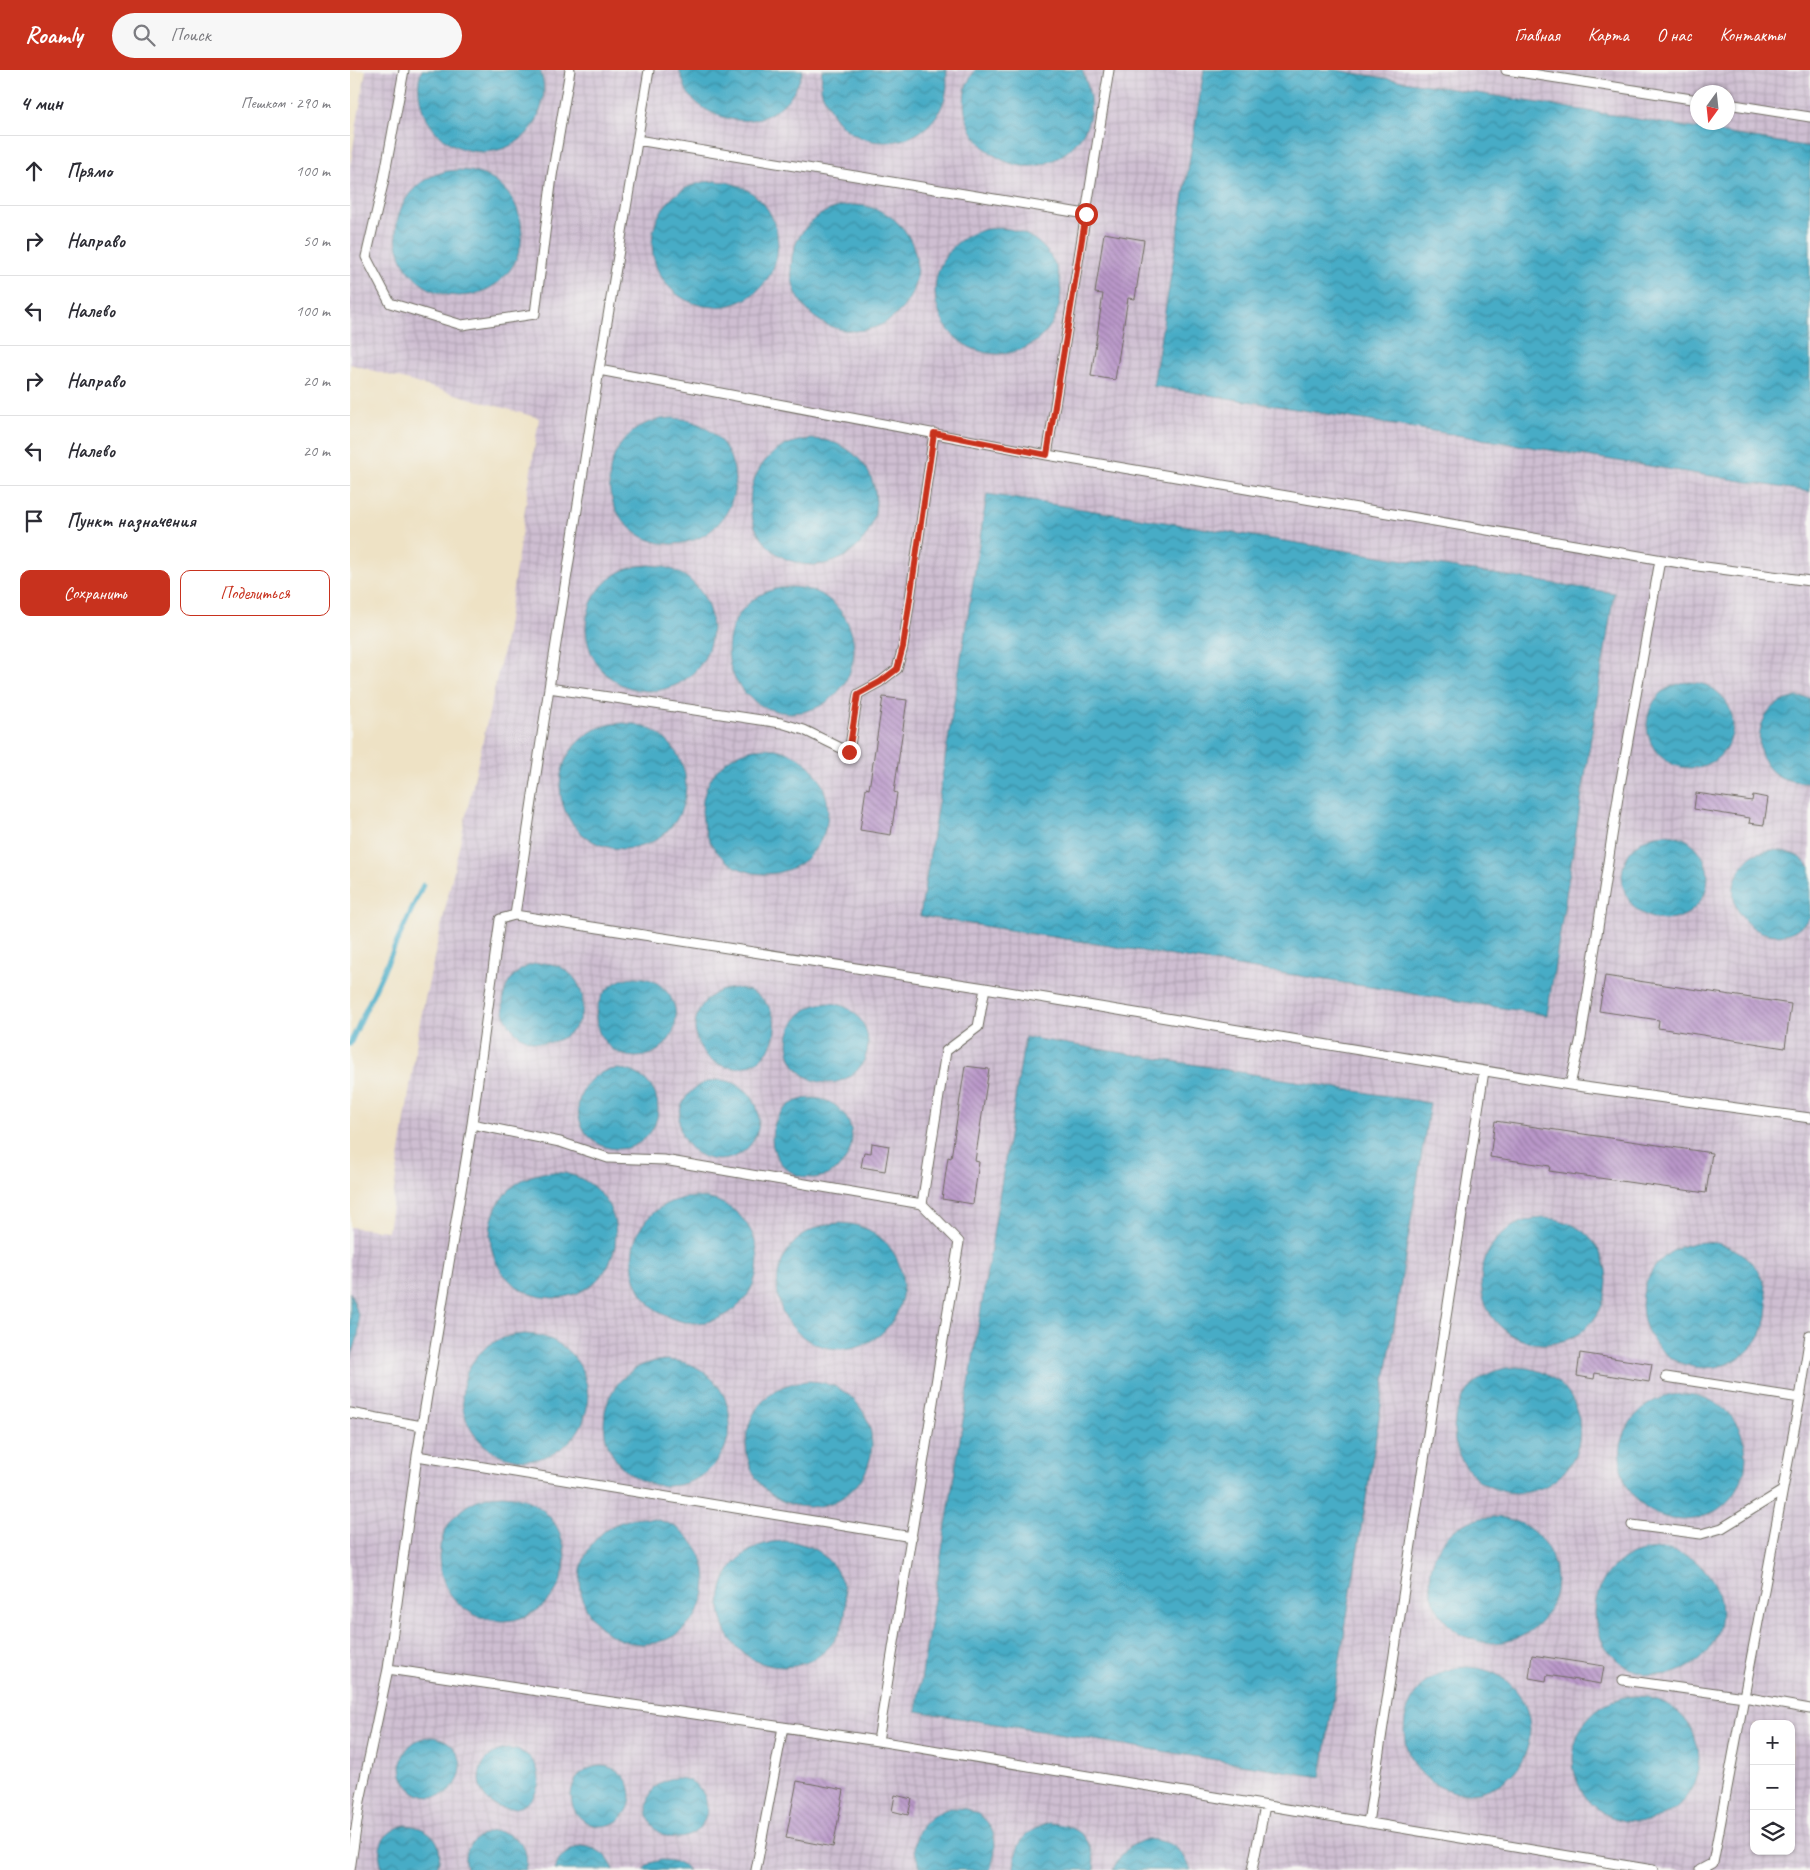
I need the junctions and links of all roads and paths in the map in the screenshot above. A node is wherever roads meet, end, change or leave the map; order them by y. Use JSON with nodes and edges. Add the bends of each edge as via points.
{"nodes":[{"id":1,"x":404,"y":70,"type":"edge"},
{"id":2,"x":570,"y":70,"type":"edge"},
{"id":3,"x":649,"y":70,"type":"edge"},
{"id":4,"x":1109,"y":70,"type":"edge"},
{"id":5,"x":1506,"y":70,"type":"edge"},
{"id":6,"x":1690,"y":99,"type":"edge"},
{"id":7,"x":1735,"y":105,"type":"edge"},
{"id":8,"x":1810,"y":117,"type":"edge"},
{"id":9,"x":637,"y":140,"type":"junction"},
{"id":10,"x":1086,"y":214,"type":"junction"},
{"id":11,"x":599,"y":370,"type":"junction"},
{"id":12,"x":934,"y":433,"type":"junction"},
{"id":13,"x":1047,"y":455,"type":"junction"},
{"id":14,"x":1660,"y":560,"type":"junction"},
{"id":15,"x":1810,"y":581,"type":"edge"},
{"id":16,"x":549,"y":688,"type":"junction"},
{"id":17,"x":515,"y":915,"type":"junction"},
{"id":18,"x":985,"y":988,"type":"junction"},
{"id":19,"x":1484,"y":1071,"type":"junction"},
{"id":20,"x":1570,"y":1084,"type":"junction"},
{"id":21,"x":1810,"y":1118,"type":"edge"},
{"id":22,"x":472,"y":1124,"type":"junction"},
{"id":23,"x":922,"y":1204,"type":"junction"},
{"id":24,"x":1810,"y":1335,"type":"edge"},
{"id":25,"x":1666,"y":1377,"type":"dead end"},
{"id":26,"x":1800,"y":1398,"type":"junction"},
{"id":27,"x":350,"y":1413,"type":"edge"},
{"id":28,"x":422,"y":1426,"type":"junction"},
{"id":29,"x":417,"y":1456,"type":"junction"},
{"id":30,"x":1782,"y":1491,"type":"junction"},
{"id":31,"x":1632,"y":1525,"type":"dead end"},
{"id":32,"x":912,"y":1536,"type":"junction"},
{"id":33,"x":388,"y":1669,"type":"junction"},
{"id":34,"x":1622,"y":1680,"type":"dead end"},
{"id":35,"x":1744,"y":1697,"type":"junction"},
{"id":36,"x":1810,"y":1709,"type":"edge"},
{"id":37,"x":783,"y":1727,"type":"junction"},
{"id":38,"x":878,"y":1741,"type":"junction"},
{"id":39,"x":1265,"y":1806,"type":"junction"},
{"id":40,"x":1368,"y":1823,"type":"junction"},
{"id":41,"x":1642,"y":1869,"type":"edge"},
{"id":42,"x":350,"y":1870,"type":"edge"},
{"id":43,"x":756,"y":1870,"type":"edge"},
{"id":44,"x":1252,"y":1870,"type":"edge"},
{"id":45,"x":1654,"y":1870,"type":"edge"},
{"id":46,"x":1700,"y":1870,"type":"edge"}],
"edges":[{"from":1,"to":2,"type":"lane","via":[[366,257],[390,303],[462,325],[535,314],[552,176]]},
{"from":3,"to":9,"type":"lane"},
{"from":4,"to":10,"type":"lane"},
{"from":5,"to":6,"type":"lane"},
{"from":7,"to":8,"type":"lane"},
{"from":9,"to":10,"type":"lane"},
{"from":9,"to":11,"type":"lane"},
{"from":10,"to":13,"type":"lane"},
{"from":11,"to":12,"type":"lane"},
{"from":11,"to":16,"type":"lane"},
{"from":12,"to":13,"type":"lane"},
{"from":12,"to":16,"type":"lane","via":[[901,654],[897,669],[858,694],[849,752],[804,730],[781,723]]},
{"from":13,"to":14,"type":"lane"},
{"from":14,"to":15,"type":"lane"},
{"from":14,"to":20,"type":"lane","via":[[1619,791],[1581,1038]]},
{"from":16,"to":17,"type":"lane"},
{"from":17,"to":18,"type":"lane"},
{"from":17,"to":22,"type":"lane","via":[[500,919]]},
{"from":18,"to":19,"type":"lane"},
{"from":18,"to":23,"type":"lane","via":[[978,1027],[946,1051]]},
{"from":19,"to":20,"type":"lane"},
{"from":19,"to":40,"type":"lane"},
{"from":20,"to":21,"type":"lane"},
{"from":22,"to":23,"type":"lane","via":[[560,1142],[608,1158],[664,1160]]},
{"from":22,"to":28,"type":"lane"},
{"from":23,"to":32,"type":"lane","via":[[959,1242]]},
{"from":24,"to":26,"type":"lane"},
{"from":25,"to":26,"type":"lane"},
{"from":26,"to":30,"type":"lane"},
{"from":27,"to":28,"type":"lane"},
{"from":28,"to":29,"type":"lane"},
{"from":29,"to":32,"type":"lane"},
{"from":29,"to":33,"type":"lane"},
{"from":30,"to":31,"type":"lane","via":[[1722,1528],[1701,1534]]},
{"from":30,"to":35,"type":"lane"},
{"from":32,"to":38,"type":"lane"},
{"from":33,"to":37,"type":"lane"},
{"from":33,"to":42,"type":"lane","via":[[360,1801]]},
{"from":34,"to":35,"type":"lane"},
{"from":35,"to":36,"type":"lane"},
{"from":35,"to":46,"type":"lane","via":[[1713,1863]]},
{"from":37,"to":38,"type":"lane"},
{"from":37,"to":43,"type":"lane"},
{"from":38,"to":39,"type":"lane"},
{"from":39,"to":40,"type":"lane"},
{"from":39,"to":44,"type":"lane"},
{"from":40,"to":41,"type":"lane"},
{"from":41,"to":45,"type":"lane"}]}
